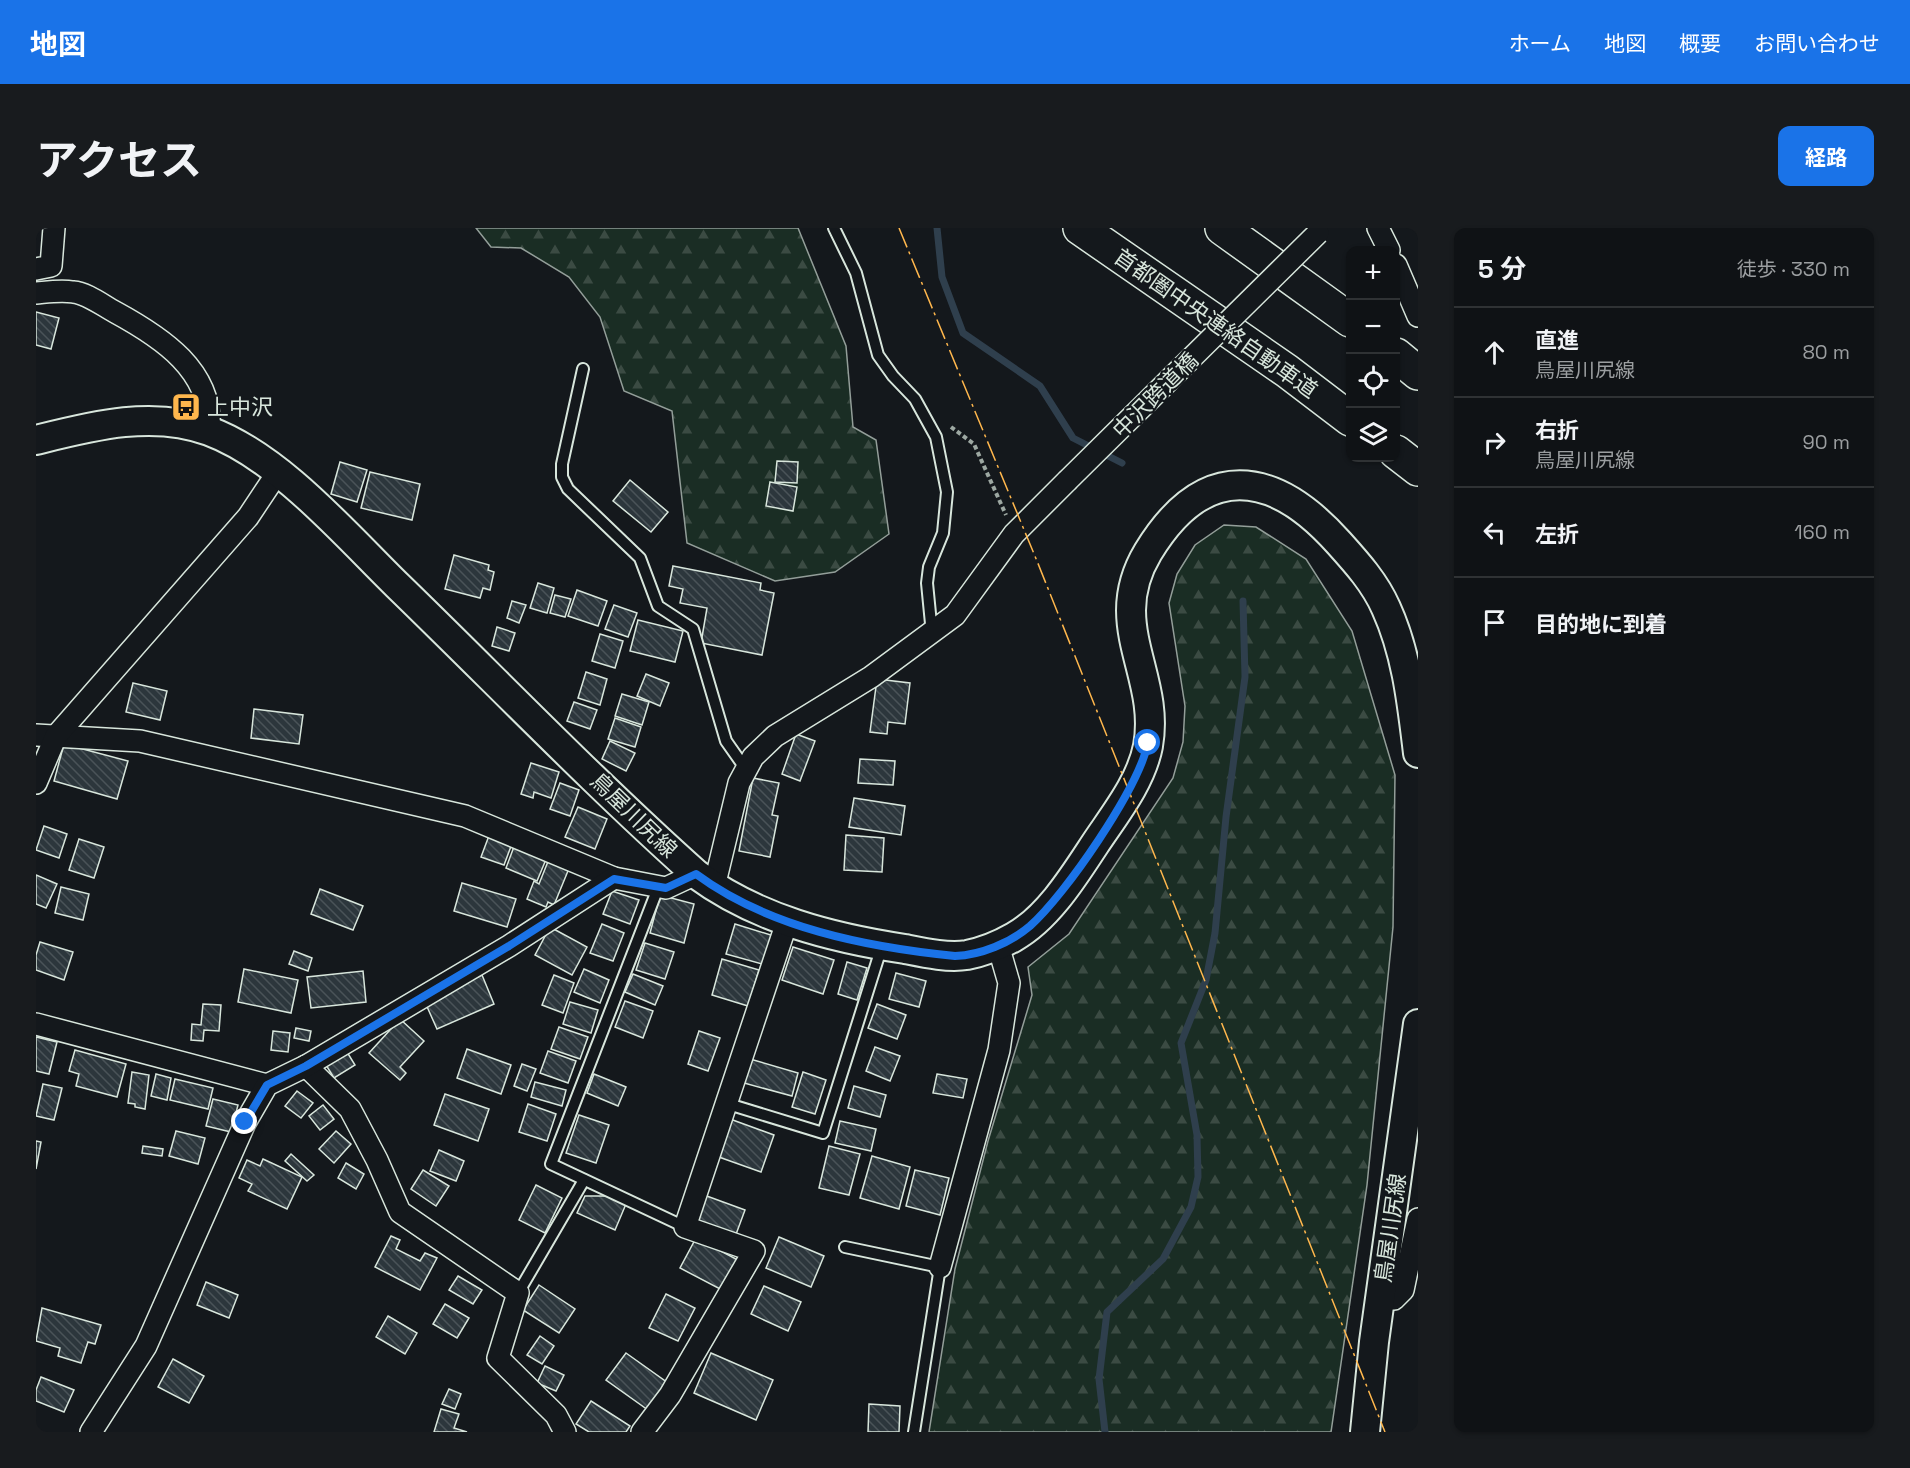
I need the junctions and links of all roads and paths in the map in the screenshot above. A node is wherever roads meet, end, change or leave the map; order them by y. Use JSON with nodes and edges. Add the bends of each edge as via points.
{"nodes":[{"id":1,"x":54,"y":228,"type":"edge"},
{"id":2,"x":834,"y":228,"type":"edge"},
{"id":3,"x":1080,"y":228,"type":"edge"},
{"id":4,"x":1222,"y":228,"type":"edge"},
{"id":5,"x":1378,"y":228,"type":"edge"},
{"id":6,"x":1321,"y":230,"type":"edge"},
{"id":7,"x":1387,"y":246,"type":"edge"},
{"id":8,"x":36,"y":269,"type":"edge"},
{"id":9,"x":1400,"y":276,"type":"edge"},
{"id":10,"x":36,"y":293,"type":"edge"},
{"id":11,"x":1418,"y":316,"type":"edge"},
{"id":12,"x":1346,"y":317,"type":"edge"},
{"id":13,"x":1400,"y":359,"type":"edge"},
{"id":14,"x":583,"y":369,"type":"dead end"},
{"id":15,"x":1418,"y":373,"type":"edge"},
{"id":16,"x":1346,"y":416,"type":"edge"},
{"id":17,"x":928,"y":418,"type":"junction"},
{"id":18,"x":209,"y":431,"type":"junction"},
{"id":19,"x":36,"y":440,"type":"edge"},
{"id":20,"x":1400,"y":456,"type":"edge"},
{"id":21,"x":1418,"y":469,"type":"edge"},
{"id":22,"x":278,"y":472,"type":"junction"},
{"id":23,"x":1008,"y":520,"type":"dead end"},
{"id":24,"x":932,"y":634,"type":"junction"},
{"id":25,"x":46,"y":736,"type":"edge"},
{"id":26,"x":1418,"y":753,"type":"edge"},
{"id":27,"x":745,"y":768,"type":"junction"},
{"id":28,"x":36,"y":783,"type":"edge"},
{"id":29,"x":614,"y":879,"type":"junction"},
{"id":30,"x":705,"y":881,"type":"junction"},
{"id":31,"x":658,"y":888,"type":"junction"},
{"id":32,"x":787,"y":922,"type":"junction"},
{"id":33,"x":998,"y":945,"type":"junction"},
{"id":34,"x":882,"y":946,"type":"junction"},
{"id":35,"x":1418,"y":1023,"type":"edge"},
{"id":36,"x":36,"y":1024,"type":"edge"},
{"id":37,"x":306,"y":1066,"type":"junction"},
{"id":38,"x":267,"y":1085,"type":"junction"},
{"id":39,"x":724,"y":1103,"type":"junction"},
{"id":40,"x":584,"y":1180,"type":"junction"},
{"id":41,"x":1418,"y":1219,"type":"edge"},
{"id":42,"x":686,"y":1227,"type":"junction"},
{"id":43,"x":845,"y":1247,"type":"dead end"},
{"id":44,"x":940,"y":1267,"type":"junction"},
{"id":45,"x":518,"y":1293,"type":"junction"},
{"id":46,"x":1380,"y":1299,"type":"junction"},
{"id":47,"x":91,"y":1432,"type":"edge"},
{"id":48,"x":565,"y":1432,"type":"edge"},
{"id":49,"x":642,"y":1432,"type":"edge"},
{"id":50,"x":914,"y":1432,"type":"edge"},
{"id":51,"x":1365,"y":1432,"type":"edge"}],
"edges":[{"from":1,"to":8,"type":"street","via":[[51,266]]},
{"from":2,"to":17,"type":"lane","via":[[856,273],[878,355]]},
{"from":3,"to":16,"type":"highway","name":"首都圏中央連絡自動車道"},
{"from":4,"to":12,"type":"highway"},
{"from":5,"to":7,"type":"street"},
{"from":6,"to":24,"type":"street","name":"中沢跨道橋","bridge":true,"via":[[1014,534],[963,607]]},
{"from":9,"to":11,"type":"street"},
{"from":10,"to":18,"type":"street","via":[[80,293],[161,340],[186,363],[204,392],[211,410]]},
{"from":13,"to":15,"type":"highway"},
{"from":14,"to":27,"type":"lane","via":[[562,477],[568,489],[640,558],[658,606],[693,629],[726,741]]},
{"from":17,"to":23,"type":"path","via":[[946,424],[975,444]]},
{"from":17,"to":24,"type":"lane","via":[[936,437],[947,492],[943,533],[927,583]]},
{"from":18,"to":19,"type":"main road","name":"鳥屋川尻線","via":[[138,421]]},
{"from":18,"to":22,"type":"main road","name":"鳥屋川尻線","via":[[238,444]]},
{"from":20,"to":21,"type":"highway"},
{"from":22,"to":25,"type":"street","via":[[248,517]]},
{"from":22,"to":30,"type":"main road","name":"鳥屋川尻線"},
{"from":24,"to":27,"type":"street","name":"中沢跨道橋","via":[[775,736]]},
{"from":25,"to":28,"type":"street"},
{"from":25,"to":29,"type":"street","via":[[140,741],[465,816]]},
{"from":26,"to":33,"type":"main road","name":"鳥屋川尻線","via":[[1399,640],[1386,606],[1365,573],[1310,514],[1280,493],[1241,484],[1214,490],[1190,505],[1161,533],[1140,567],[1132,591],[1130,624],[1149,721],[1142,766],[1111,820],[1044,912],[1023,931]]},
{"from":27,"to":30,"type":"street"},
{"from":29,"to":31,"type":"street"},
{"from":29,"to":37,"type":"street"},
{"from":30,"to":31,"type":"street"},
{"from":30,"to":32,"type":"main road","name":"鳥屋川尻線"},
{"from":31,"to":40,"type":"lane","via":[[551,1164]]},
{"from":32,"to":34,"type":"main road","name":"鳥屋川尻線"},
{"from":32,"to":39,"type":"street"},
{"from":33,"to":34,"type":"main road","name":"鳥屋川尻線","via":[[966,956]]},
{"from":33,"to":44,"type":"street","via":[[1009,982],[999,1050]]},
{"from":34,"to":39,"type":"lane","via":[[823,1133]]},
{"from":35,"to":46,"type":"main road","name":"鳥屋川尻線"},
{"from":36,"to":38,"type":"street"},
{"from":37,"to":38,"type":"street"},
{"from":37,"to":45,"type":"street","via":[[350,1108],[400,1212]]},
{"from":38,"to":47,"type":"street","via":[[245,1122],[146,1346]]},
{"from":39,"to":42,"type":"street"},
{"from":40,"to":42,"type":"lane"},
{"from":40,"to":45,"type":"lane"},
{"from":41,"to":46,"type":"street","via":[[1403,1290],[1394,1299]]},
{"from":42,"to":49,"type":"street","via":[[754,1251],[670,1395]]},
{"from":43,"to":44,"type":"lane"},
{"from":44,"to":50,"type":"lane"},
{"from":45,"to":48,"type":"street","via":[[498,1358],[556,1415]]},
{"from":46,"to":51,"type":"main road","name":"鳥屋川尻線"}]}
